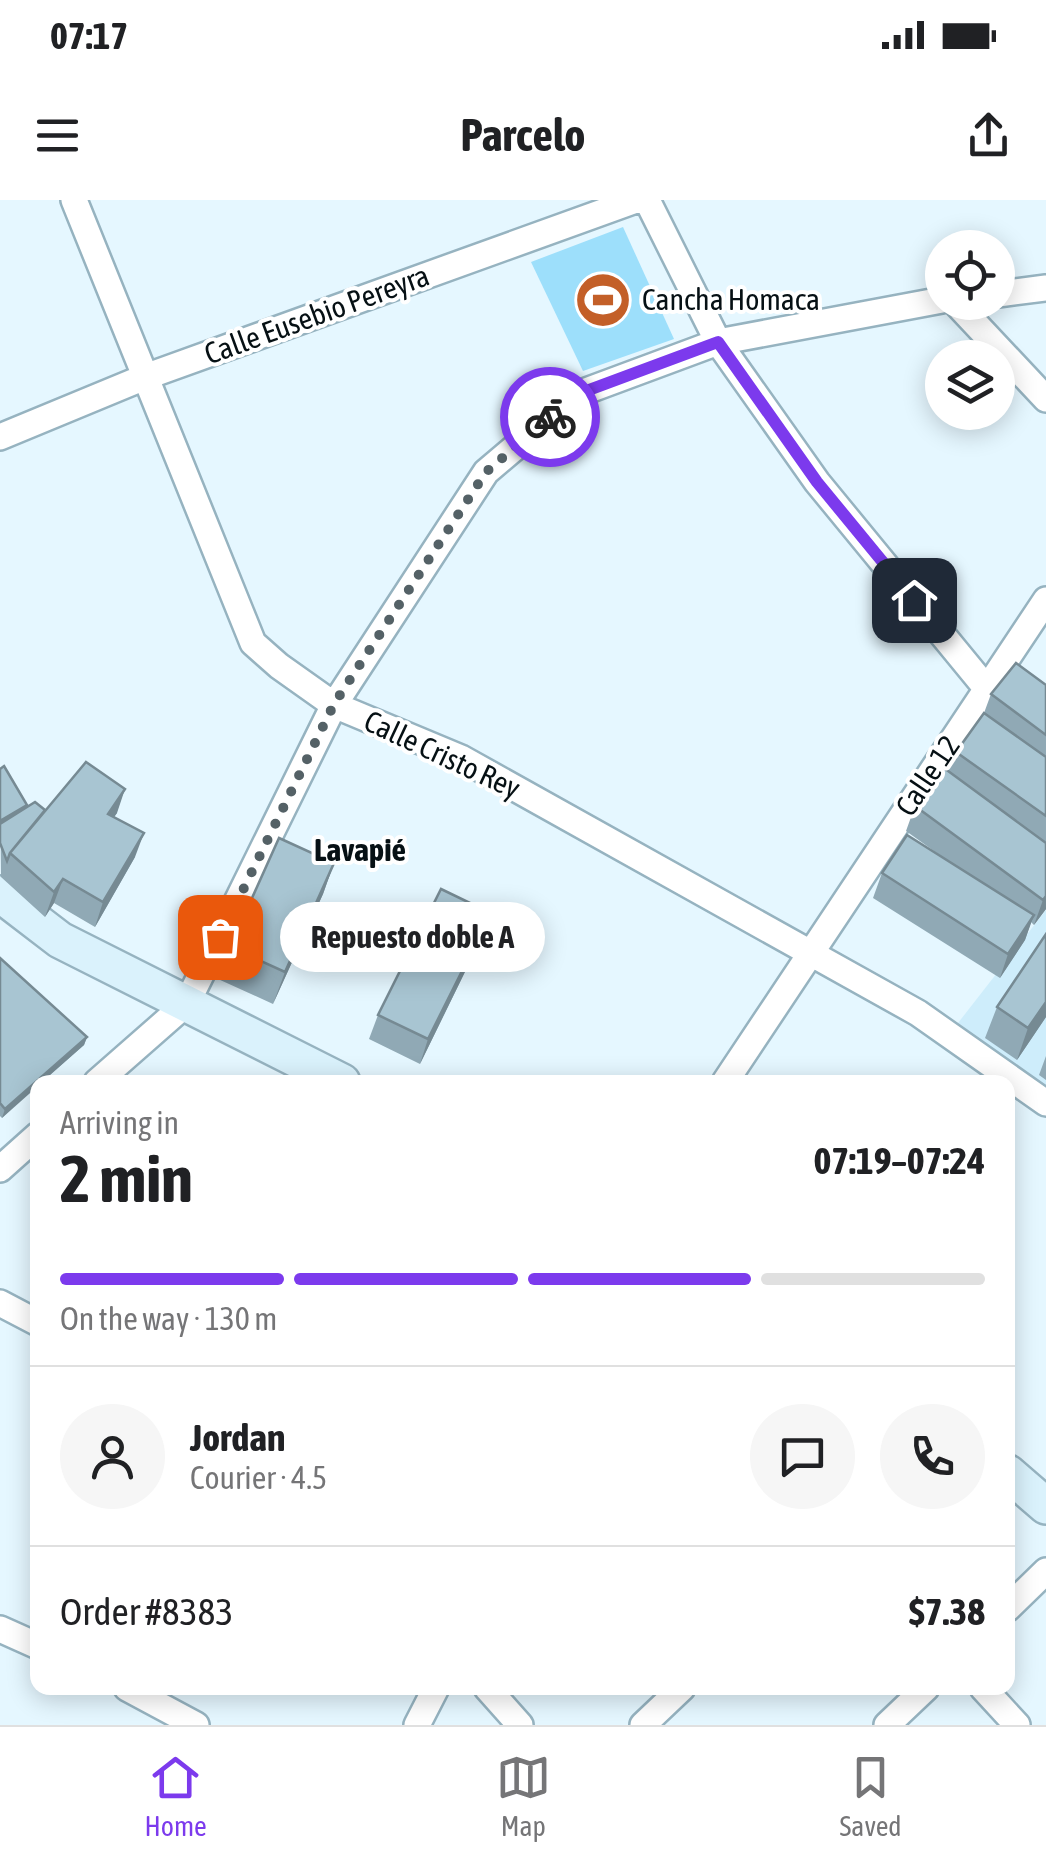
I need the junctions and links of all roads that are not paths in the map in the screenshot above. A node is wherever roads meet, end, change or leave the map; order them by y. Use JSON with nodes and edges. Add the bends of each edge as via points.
{"nodes":[{"id":1,"x":74,"y":200,"type":"edge"},
{"id":2,"x":636,"y":200,"type":"edge"},
{"id":3,"x":647,"y":200,"type":"edge"},
{"id":4,"x":1046,"y":288,"type":"edge"},
{"id":5,"x":1015,"y":292,"type":"edge"},
{"id":6,"x":925,"y":303,"type":"edge"},
{"id":7,"x":973,"y":320,"type":"edge"},
{"id":8,"x":718,"y":342,"type":"junction"},
{"id":9,"x":144,"y":377,"type":"junction"},
{"id":10,"x":1046,"y":399,"type":"edge"},
{"id":11,"x":0,"y":438,"type":"edge"},
{"id":12,"x":1046,"y":600,"type":"edge"},
{"id":13,"x":987,"y":689,"type":"junction"},
{"id":14,"x":334,"y":704,"type":"junction"},
{"id":15,"x":0,"y":894,"type":"edge"},
{"id":16,"x":811,"y":952,"type":"junction"},
{"id":17,"x":187,"y":1003,"type":"junction"},
{"id":18,"x":105,"y":1075,"type":"edge"},
{"id":19,"x":328,"y":1075,"type":"edge"},
{"id":20,"x":730,"y":1075,"type":"edge"},
{"id":21,"x":1006,"y":1075,"type":"edge"},
{"id":22,"x":1015,"y":1081,"type":"edge"},
{"id":23,"x":1046,"y":1103,"type":"edge"},
{"id":24,"x":30,"y":1142,"type":"edge"},
{"id":25,"x":0,"y":1168,"type":"edge"},
{"id":26,"x":0,"y":1302,"type":"edge"},
{"id":27,"x":30,"y":1319,"type":"edge"},
{"id":28,"x":1015,"y":1479,"type":"edge"},
{"id":29,"x":1046,"y":1506,"type":"edge"},
{"id":30,"x":1046,"y":1571,"type":"edge"},
{"id":31,"x":1015,"y":1601,"type":"edge"},
{"id":32,"x":0,"y":1629,"type":"edge"},
{"id":33,"x":30,"y":1642,"type":"edge"},
{"id":34,"x":140,"y":1695,"type":"edge"},
{"id":35,"x":432,"y":1695,"type":"edge"},
{"id":36,"x":493,"y":1695,"type":"edge"},
{"id":37,"x":675,"y":1695,"type":"edge"},
{"id":38,"x":919,"y":1695,"type":"edge"},
{"id":39,"x":989,"y":1695,"type":"edge"},
{"id":40,"x":196,"y":1725,"type":"edge"},
{"id":41,"x":417,"y":1725,"type":"edge"},
{"id":42,"x":520,"y":1725,"type":"edge"},
{"id":43,"x":643,"y":1725,"type":"edge"},
{"id":44,"x":888,"y":1725,"type":"edge"},
{"id":45,"x":1016,"y":1725,"type":"edge"}],
"edges":[{"from":1,"to":9,"type":"street","name":"Calle Cristo Rey"},
{"from":2,"to":9,"type":"street","name":"Calle Eusebio Pereyra"},
{"from":3,"to":8,"type":"street"},
{"from":4,"to":5,"type":"street"},
{"from":6,"to":8,"type":"street"},
{"from":7,"to":10,"type":"street"},
{"from":8,"to":13,"type":"street","via":[[817,482]]},
{"from":8,"to":14,"type":"street","via":[[578,394],[486,472]]},
{"from":9,"to":11,"type":"street","name":"Calle Eusebio Pereyra"},
{"from":9,"to":14,"type":"street","name":"Calle Cristo Rey","via":[[253,643]]},
{"from":12,"to":13,"type":"street","name":"Calle 12"},
{"from":13,"to":16,"type":"street","name":"Calle 12"},
{"from":14,"to":16,"type":"street","name":"Calle Cristo Rey","via":[[461,758]]},
{"from":14,"to":17,"type":"street"},
{"from":15,"to":17,"type":"main road","via":[[60,940]]},
{"from":16,"to":20,"type":"street","name":"Calle 12"},
{"from":16,"to":21,"type":"street","name":"Calle Cristo Rey","via":[[918,1013]]},
{"from":17,"to":18,"type":"street"},
{"from":17,"to":19,"type":"main road"},
{"from":22,"to":23,"type":"street","name":"Calle Cristo Rey"},
{"from":24,"to":25,"type":"street"},
{"from":26,"to":27,"type":"street"},
{"from":28,"to":29,"type":"main road"},
{"from":30,"to":31,"type":"street"},
{"from":32,"to":33,"type":"street"},
{"from":34,"to":40,"type":"street"},
{"from":35,"to":41,"type":"street"},
{"from":36,"to":42,"type":"street"},
{"from":37,"to":43,"type":"street"},
{"from":38,"to":44,"type":"street"},
{"from":39,"to":45,"type":"street"}]}
